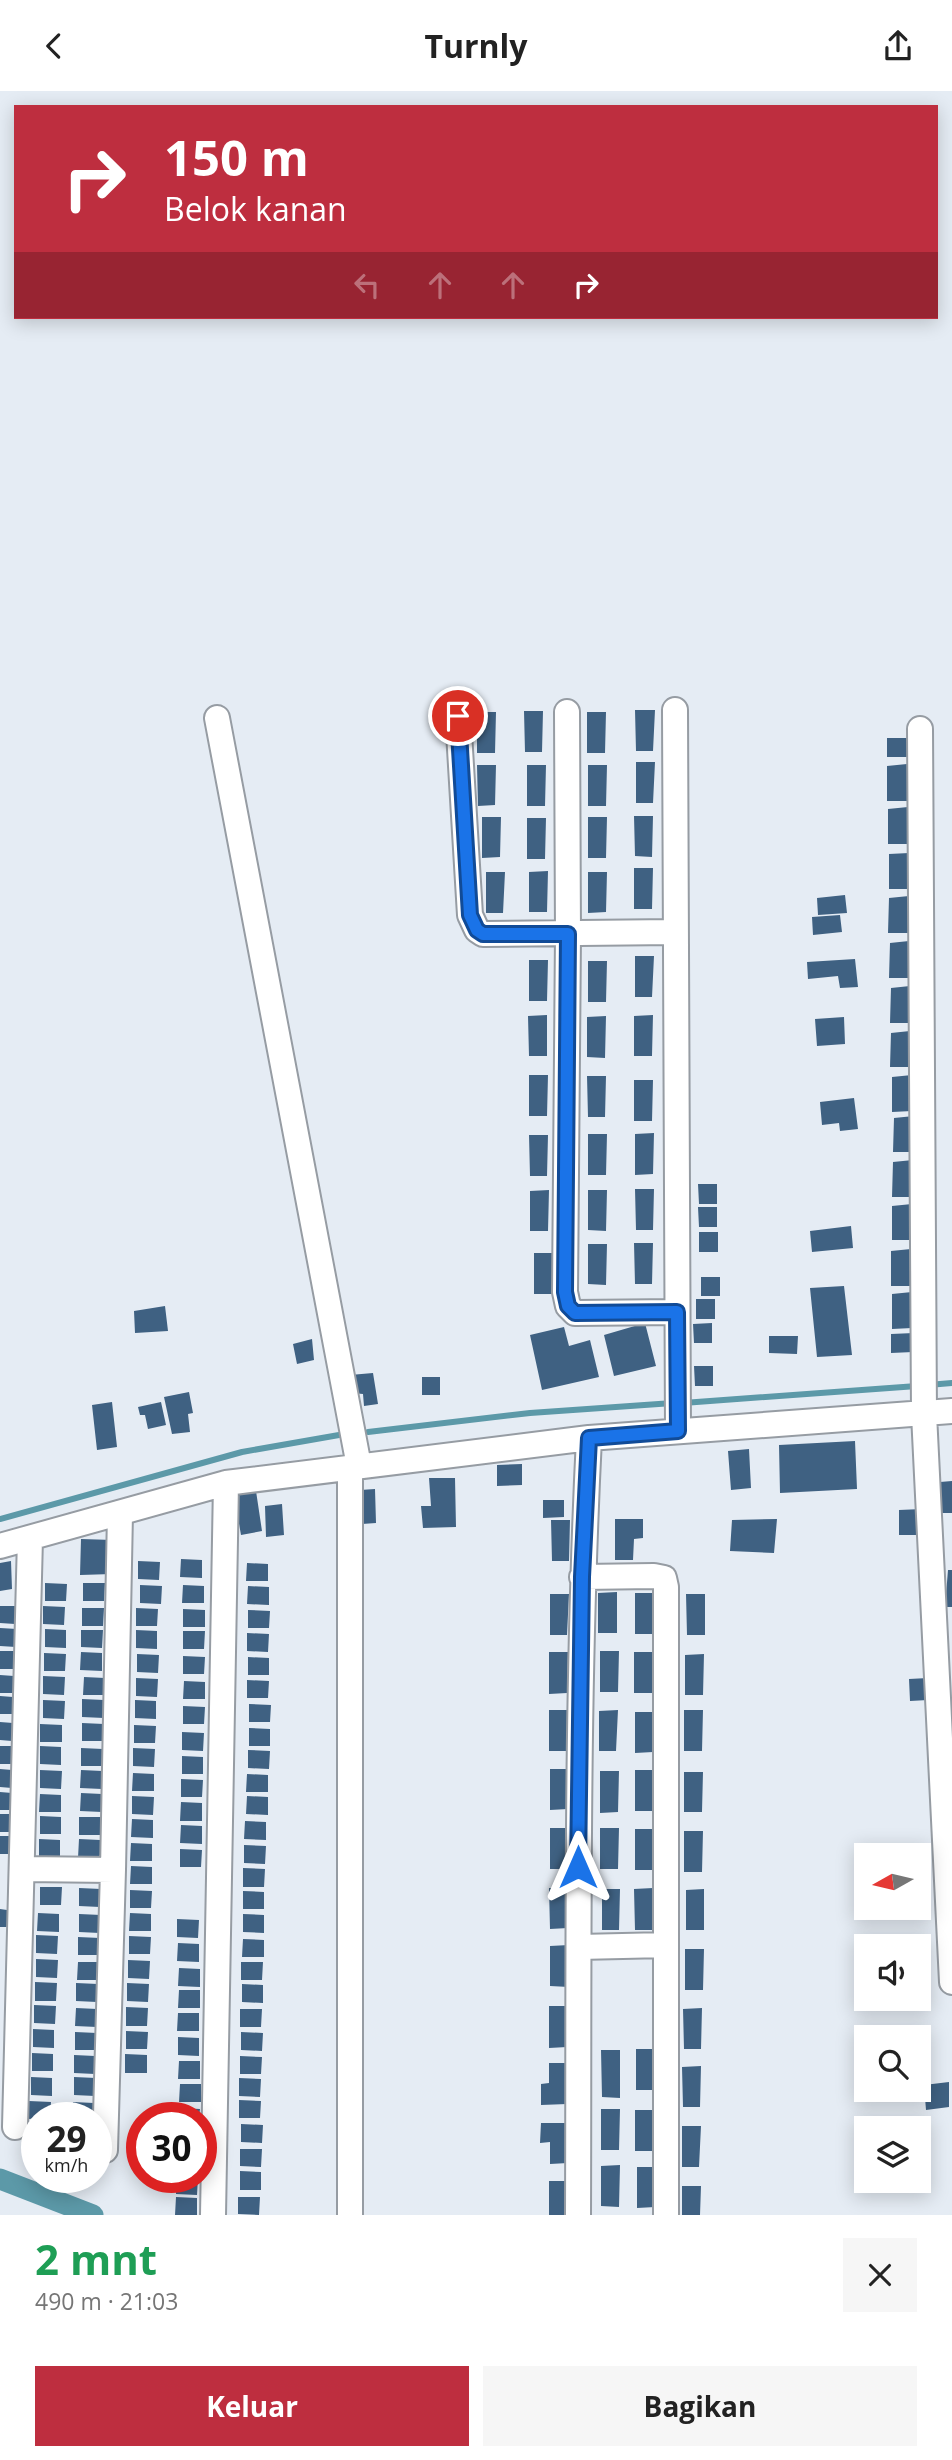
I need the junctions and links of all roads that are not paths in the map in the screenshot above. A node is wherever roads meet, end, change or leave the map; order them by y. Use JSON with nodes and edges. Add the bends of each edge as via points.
{"nodes":[{"id":1,"x":675,"y":710,"type":"dead end"},
{"id":2,"x":567,"y":712,"type":"dead end"},
{"id":3,"x":458,"y":716,"type":"dead end"},
{"id":4,"x":217,"y":718,"type":"dead end"},
{"id":5,"x":920,"y":729,"type":"dead end"},
{"id":6,"x":674,"y":932,"type":"junction"},
{"id":7,"x":568,"y":934,"type":"junction"},
{"id":8,"x":677,"y":1312,"type":"junction"},
{"id":9,"x":925,"y":1408,"type":"junction"},
{"id":10,"x":952,"y":1411,"type":"edge"},
{"id":11,"x":678,"y":1425,"type":"junction"},
{"id":12,"x":589,"y":1438,"type":"junction"},
{"id":13,"x":354,"y":1467,"type":"junction"},
{"id":14,"x":226,"y":1483,"type":"junction"},
{"id":15,"x":120,"y":1513,"type":"junction"},
{"id":16,"x":30,"y":1538,"type":"junction"},
{"id":17,"x":0,"y":1546,"type":"edge"},
{"id":18,"x":582,"y":1577,"type":"junction"},
{"id":19,"x":23,"y":1869,"type":"junction"},
{"id":20,"x":113,"y":1870,"type":"junction"},
{"id":21,"x":666,"y":1945,"type":"junction"},
{"id":22,"x":579,"y":1947,"type":"junction"},
{"id":23,"x":952,"y":1982,"type":"edge"},
{"id":24,"x":106,"y":2102,"type":"edge"},
{"id":25,"x":15,"y":2127,"type":"dead end"},
{"id":26,"x":213,"y":2215,"type":"edge"},
{"id":27,"x":350,"y":2215,"type":"edge"},
{"id":28,"x":578,"y":2215,"type":"edge"},
{"id":29,"x":666,"y":2215,"type":"edge"}],
"edges":[{"from":1,"to":6,"type":"street"},
{"from":2,"to":7,"type":"street"},
{"from":3,"to":7,"type":"street","via":[[470,915],[477,930],[483,934]]},
{"from":4,"to":13,"type":"street"},
{"from":5,"to":9,"type":"street"},
{"from":6,"to":7,"type":"street"},
{"from":6,"to":8,"type":"street"},
{"from":7,"to":8,"type":"street","via":[[568,1306],[575,1313]]},
{"from":8,"to":11,"type":"street"},
{"from":9,"to":10,"type":"street"},
{"from":9,"to":11,"type":"street"},
{"from":9,"to":23,"type":"street"},
{"from":11,"to":12,"type":"street"},
{"from":12,"to":13,"type":"street"},
{"from":12,"to":18,"type":"street"},
{"from":13,"to":14,"type":"street"},
{"from":13,"to":27,"type":"street"},
{"from":14,"to":15,"type":"street"},
{"from":14,"to":26,"type":"street"},
{"from":15,"to":16,"type":"street"},
{"from":15,"to":20,"type":"street"},
{"from":16,"to":17,"type":"street"},
{"from":16,"to":19,"type":"street"},
{"from":18,"to":21,"type":"street","via":[[664,1578]]},
{"from":18,"to":22,"type":"street"},
{"from":19,"to":20,"type":"street"},
{"from":19,"to":25,"type":"street"},
{"from":20,"to":24,"type":"street"},
{"from":21,"to":22,"type":"street"},
{"from":21,"to":29,"type":"street"},
{"from":22,"to":28,"type":"street"}]}
